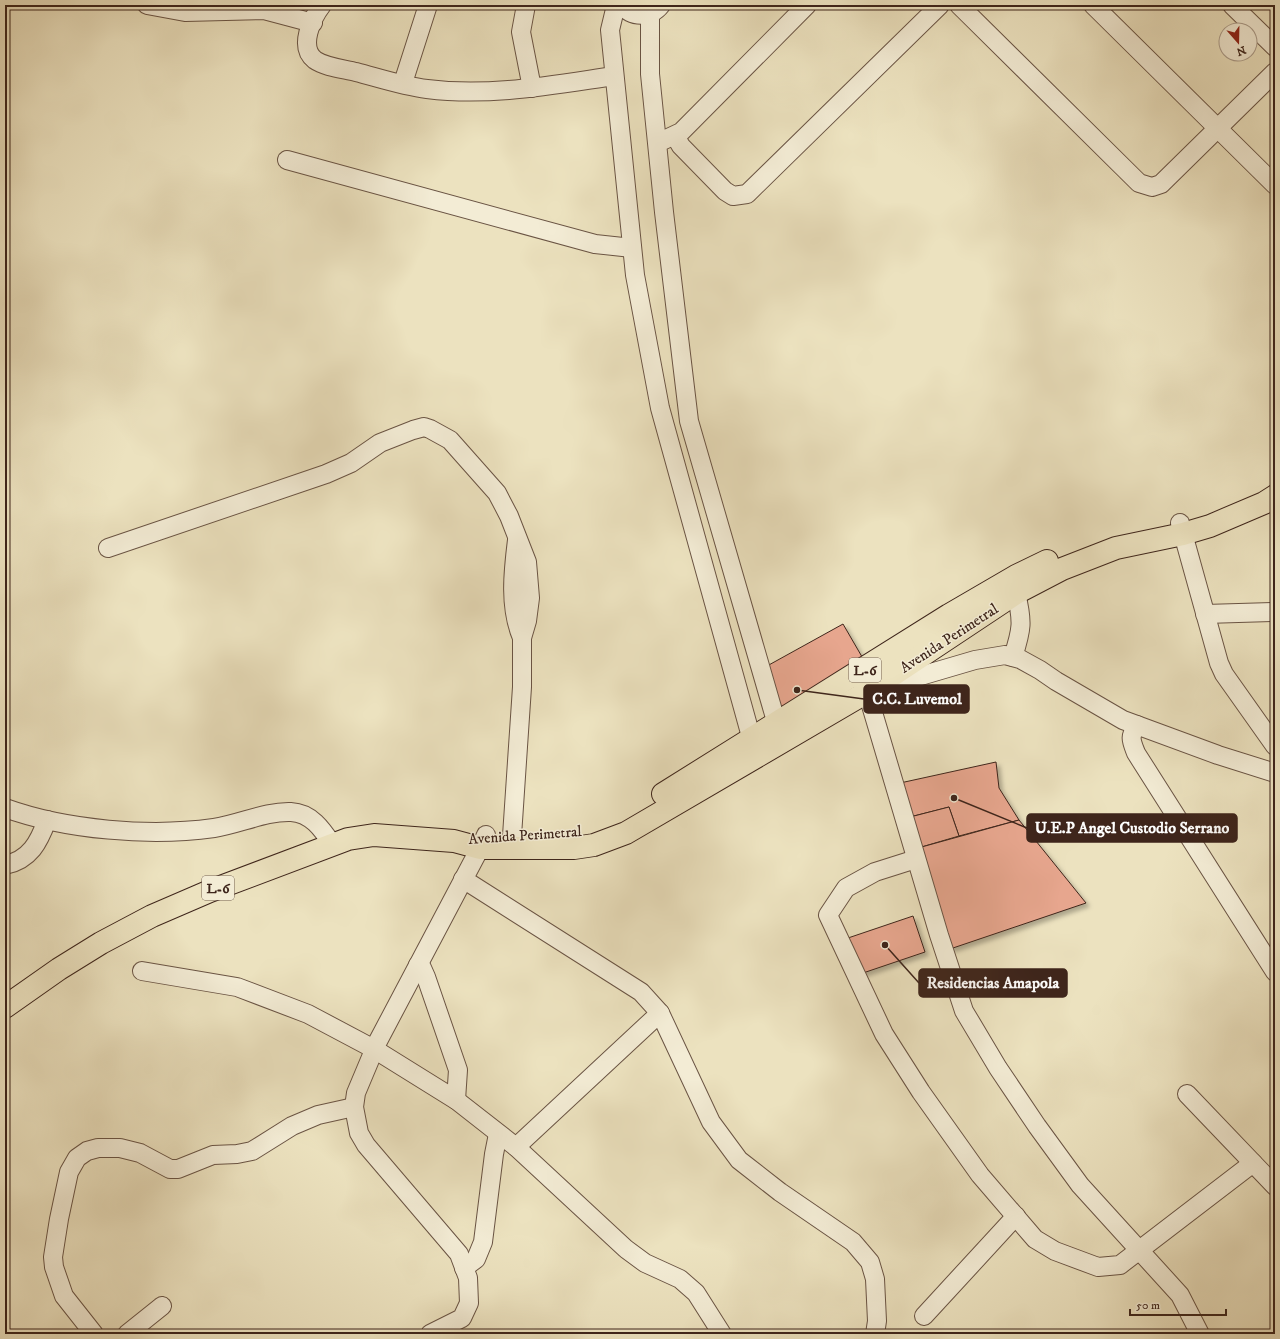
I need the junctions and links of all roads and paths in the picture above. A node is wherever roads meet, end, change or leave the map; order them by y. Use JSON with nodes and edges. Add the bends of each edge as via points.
{"nodes":[{"id":1,"x":147,"y":5,"type":"edge"},
{"id":2,"x":322,"y":5,"type":"edge"},
{"id":3,"x":428,"y":5,"type":"edge"},
{"id":4,"x":526,"y":5,"type":"edge"},
{"id":5,"x":616,"y":5,"type":"edge"},
{"id":6,"x":622,"y":5,"type":"edge"},
{"id":7,"x":807,"y":5,"type":"edge"},
{"id":8,"x":940,"y":5,"type":"edge"},
{"id":9,"x":959,"y":5,"type":"edge"},
{"id":10,"x":1093,"y":5,"type":"edge"},
{"id":11,"x":1232,"y":5,"type":"edge"},
{"id":12,"x":655,"y":9,"type":"edge"},
{"id":13,"x":313,"y":23,"type":"junction"},
{"id":14,"x":1275,"y":47,"type":"edge"},
{"id":15,"x":1275,"y":72,"type":"edge"},
{"id":16,"x":614,"y":76,"type":"junction"},
{"id":17,"x":403,"y":83,"type":"junction"},
{"id":18,"x":532,"y":88,"type":"junction"},
{"id":19,"x":1217,"y":128,"type":"junction"},
{"id":20,"x":675,"y":136,"type":"junction"},
{"id":21,"x":657,"y":141,"type":"junction"},
{"id":22,"x":287,"y":160,"type":"dead end"},
{"id":23,"x":1275,"y":185,"type":"edge"},
{"id":24,"x":632,"y":248,"type":"junction"},
{"id":25,"x":1275,"y":481,"type":"edge"},
{"id":26,"x":1275,"y":496,"type":"edge"},
{"id":27,"x":1182,"y":528,"type":"junction"},
{"id":28,"x":108,"y":548,"type":"dead end"},
{"id":29,"x":1016,"y":593,"type":"junction"},
{"id":30,"x":1275,"y":612,"type":"edge"},
{"id":31,"x":1206,"y":614,"type":"junction"},
{"id":32,"x":1013,"y":657,"type":"junction"},
{"id":33,"x":862,"y":683,"type":"junction"},
{"id":34,"x":1137,"y":725,"type":"junction"},
{"id":35,"x":779,"y":732,"type":"junction"},
{"id":36,"x":1275,"y":746,"type":"edge"},
{"id":37,"x":754,"y":747,"type":"junction"},
{"id":38,"x":1275,"y":773,"type":"edge"},
{"id":39,"x":5,"y":808,"type":"edge"},
{"id":40,"x":47,"y":820,"type":"junction"},
{"id":41,"x":512,"y":836,"type":"junction"},
{"id":42,"x":483,"y":842,"type":"junction"},
{"id":43,"x":332,"y":844,"type":"junction"},
{"id":44,"x":916,"y":858,"type":"junction"},
{"id":45,"x":5,"y":865,"type":"edge"},
{"id":46,"x":463,"y":879,"type":"junction"},
{"id":47,"x":418,"y":965,"type":"junction"},
{"id":48,"x":142,"y":971,"type":"dead end"},
{"id":49,"x":1275,"y":972,"type":"edge"},
{"id":50,"x":5,"y":1007,"type":"edge"},
{"id":51,"x":660,"y":1014,"type":"junction"},
{"id":52,"x":374,"y":1050,"type":"junction"},
{"id":53,"x":1187,"y":1094,"type":"dead end"},
{"id":54,"x":456,"y":1100,"type":"junction"},
{"id":55,"x":354,"y":1107,"type":"junction"},
{"id":56,"x":498,"y":1134,"type":"junction"},
{"id":57,"x":516,"y":1147,"type":"junction"},
{"id":58,"x":1253,"y":1163,"type":"junction"},
{"id":59,"x":1275,"y":1186,"type":"edge"},
{"id":60,"x":1016,"y":1216,"type":"junction"},
{"id":61,"x":1140,"y":1251,"type":"junction"},
{"id":62,"x":464,"y":1268,"type":"junction"},
{"id":63,"x":162,"y":1306,"type":"dead end"},
{"id":64,"x":924,"y":1316,"type":"dead end"},
{"id":65,"x":452,"y":1330,"type":"edge"},
{"id":66,"x":94,"y":1334,"type":"edge"},
{"id":67,"x":127,"y":1334,"type":"edge"},
{"id":68,"x":430,"y":1334,"type":"edge"},
{"id":69,"x":722,"y":1334,"type":"edge"},
{"id":70,"x":875,"y":1334,"type":"edge"},
{"id":71,"x":1200,"y":1334,"type":"edge"}],
"edges":[{"from":1,"to":13,"type":"street","via":[[185,12],[264,10]]},
{"from":2,"to":13,"type":"street"},
{"from":3,"to":17,"type":"street"},
{"from":4,"to":18,"type":"street","via":[[521,32]]},
{"from":5,"to":16,"type":"street","via":[[610,30]]},
{"from":6,"to":12,"type":"street","via":[[631,13],[640,15]]},
{"from":7,"to":20,"type":"street"},
{"from":8,"to":20,"type":"street","via":[[747,194],[733,196],[725,192],[681,146]]},
{"from":9,"to":19,"type":"street","via":[[1143,185],[1152,187],[1161,184]]},
{"from":10,"to":19,"type":"street"},
{"from":11,"to":14,"type":"street"},
{"from":12,"to":21,"type":"street","via":[[650,74]]},
{"from":13,"to":17,"type":"street","via":[[307,45],[315,60]]},
{"from":15,"to":19,"type":"street"},
{"from":16,"to":18,"type":"street"},
{"from":16,"to":24,"type":"street"},
{"from":17,"to":18,"type":"street","via":[[426,89],[469,92]]},
{"from":19,"to":23,"type":"street"},
{"from":20,"to":21,"type":"street"},
{"from":21,"to":35,"type":"street","via":[[689,421]]},
{"from":22,"to":24,"type":"street","via":[[595,244]]},
{"from":24,"to":37,"type":"street","via":[[660,408]]},
{"from":25,"to":27,"type":"main road","name":"Avenida Perimetral","number":"L-6"},
{"from":26,"to":27,"type":"main road","name":"Avenida Perimetral","number":"L-6","via":[[1230,518]]},
{"from":27,"to":29,"type":"main road","name":"Avenida Perimetral","number":"L-6","via":[[1082,560]]},
{"from":27,"to":31,"type":"street"},
{"from":27,"to":33,"type":"main road","name":"Avenida Perimetral","number":"L-6","via":[[1093,542],[1029,569],[949,615]]},
{"from":28,"to":41,"type":"street","via":[[326,474],[351,463],[380,443],[424,427],[450,440],[490,484],[507,510],[517,539],[513,581],[515,622],[522,638],[522,686]]},
{"from":29,"to":32,"type":"street","via":[[1021,630]]},
{"from":29,"to":33,"type":"main road","name":"Avenida Perimetral","number":"L-6"},
{"from":30,"to":31,"type":"street"},
{"from":31,"to":36,"type":"street","via":[[1224,674]]},
{"from":32,"to":33,"type":"street","via":[[1005,655],[975,660]]},
{"from":32,"to":34,"type":"street","via":[[1040,670],[1123,720]]},
{"from":33,"to":35,"type":"main road","name":"Avenida Perimetral","number":"L-6"},
{"from":33,"to":44,"type":"street"},
{"from":34,"to":38,"type":"street"},
{"from":34,"to":49,"type":"street","via":[[1131,734],[1131,742],[1136,753]]},
{"from":35,"to":37,"type":"main road","name":"Avenida Perimetral","number":"L-6"},
{"from":37,"to":41,"type":"main road","name":"Avenida Perimetral","number":"L-6","via":[[603,826],[577,834]]},
{"from":37,"to":42,"type":"main road","name":"Avenida Perimetral","number":"L-6","via":[[626,833],[610,840],[574,848]]},
{"from":39,"to":40,"type":"street"},
{"from":40,"to":43,"type":"street","via":[[114,829],[196,830],[291,812],[304,814],[315,822]]},
{"from":40,"to":45,"type":"street","via":[[35,848],[25,857]]},
{"from":41,"to":42,"type":"main road","name":"Avenida Perimetral","number":"L-6"},
{"from":42,"to":43,"type":"main road","name":"Avenida Perimetral","number":"L-6","via":[[374,835]]},
{"from":42,"to":46,"type":"street"},
{"from":43,"to":50,"type":"main road","number":"L-6","via":[[152,916],[58,969]]},
{"from":44,"to":60,"type":"street","via":[[875,872],[846,888],[828,915],[884,1034],[921,1092],[980,1174]]},
{"from":44,"to":61,"type":"street","via":[[964,1011],[1036,1126],[1080,1184]]},
{"from":46,"to":47,"type":"street"},
{"from":46,"to":51,"type":"street","via":[[641,992]]},
{"from":47,"to":52,"type":"street"},
{"from":47,"to":54,"type":"street","via":[[426,977],[458,1070]]},
{"from":48,"to":52,"type":"street","via":[[238,986],[308,1014]]},
{"from":51,"to":57,"type":"street"},
{"from":51,"to":70,"type":"street","via":[[711,1122],[739,1160],[780,1192],[853,1242],[870,1262],[875,1279]]},
{"from":52,"to":54,"type":"street"},
{"from":52,"to":55,"type":"street","via":[[356,1093]]},
{"from":53,"to":58,"type":"street"},
{"from":54,"to":56,"type":"street"},
{"from":55,"to":62,"type":"street","via":[[359,1133],[366,1145],[459,1254]]},
{"from":55,"to":66,"type":"street","via":[[318,1115],[292,1126],[252,1151],[213,1155],[178,1169],[170,1170],[140,1153],[120,1148],[98,1148],[87,1151],[77,1158],[69,1172],[53,1262],[64,1296]]},
{"from":56,"to":57,"type":"street"},
{"from":56,"to":62,"type":"street","via":[[483,1242],[476,1259]]},
{"from":57,"to":69,"type":"street","via":[[626,1249],[645,1263],[680,1279],[696,1293]]},
{"from":58,"to":59,"type":"street"},
{"from":58,"to":61,"type":"street"},
{"from":60,"to":61,"type":"street","via":[[1035,1238],[1055,1252],[1098,1267],[1120,1265]]},
{"from":60,"to":64,"type":"street"},
{"from":61,"to":71,"type":"street","via":[[1180,1295]]},
{"from":62,"to":65,"type":"street","via":[[468,1278],[469,1303],[462,1318]]},
{"from":63,"to":67,"type":"street"},
{"from":65,"to":68,"type":"street"}]}
